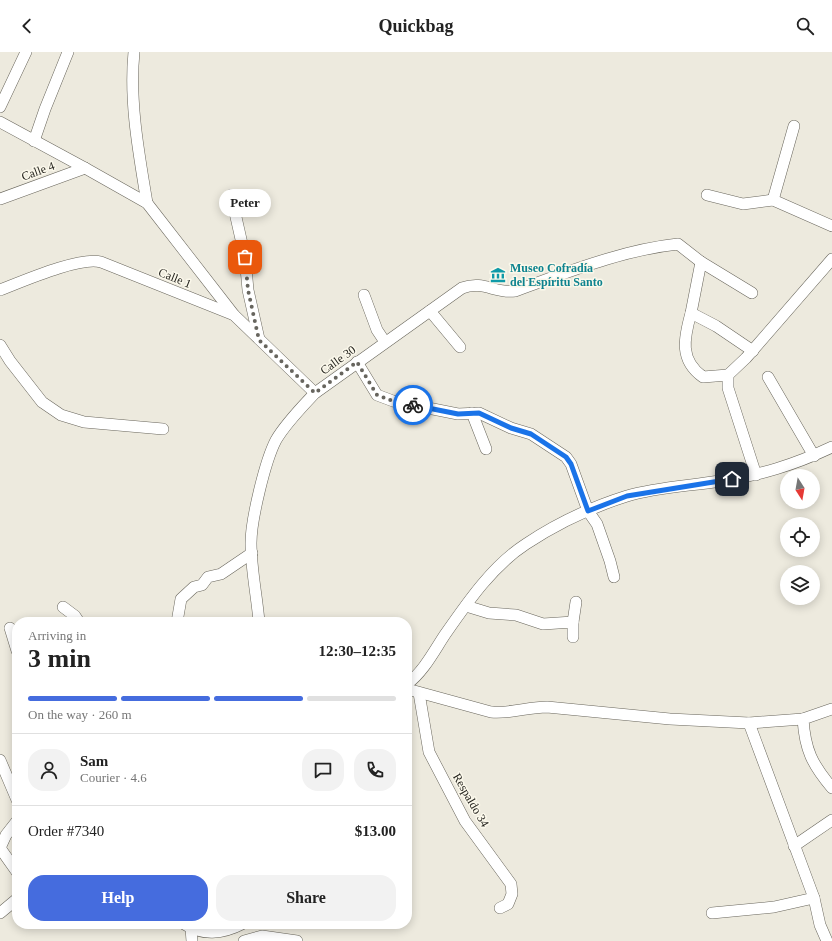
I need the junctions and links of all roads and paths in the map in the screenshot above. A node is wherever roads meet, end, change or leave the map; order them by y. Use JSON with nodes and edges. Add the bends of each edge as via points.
{"nodes":[{"id":1,"x":26,"y":52,"type":"edge"},
{"id":2,"x":68,"y":52,"type":"edge"},
{"id":3,"x":134,"y":52,"type":"edge"},
{"id":4,"x":0,"y":107,"type":"edge"},
{"id":5,"x":0,"y":122,"type":"edge"},
{"id":6,"x":794,"y":126,"type":"dead end"},
{"id":7,"x":34,"y":141,"type":"junction"},
{"id":8,"x":85,"y":168,"type":"junction"},
{"id":9,"x":231,"y":195,"type":"dead end"},
{"id":10,"x":707,"y":195,"type":"dead end"},
{"id":11,"x":0,"y":199,"type":"edge"},
{"id":12,"x":773,"y":200,"type":"junction"},
{"id":13,"x":147,"y":203,"type":"junction"},
{"id":14,"x":832,"y":226,"type":"edge"},
{"id":15,"x":832,"y":259,"type":"edge"},
{"id":16,"x":702,"y":262,"type":"junction"},
{"id":17,"x":0,"y":290,"type":"edge"},
{"id":18,"x":752,"y":293,"type":"dead end"},
{"id":19,"x":364,"y":295,"type":"dead end"},
{"id":20,"x":430,"y":311,"type":"junction"},
{"id":21,"x":691,"y":313,"type":"junction"},
{"id":22,"x":234,"y":315,"type":"junction"},
{"id":23,"x":259,"y":340,"type":"junction"},
{"id":24,"x":385,"y":342,"type":"junction"},
{"id":25,"x":0,"y":345,"type":"edge"},
{"id":26,"x":460,"y":347,"type":"dead end"},
{"id":27,"x":753,"y":351,"type":"junction"},
{"id":28,"x":357,"y":362,"type":"junction"},
{"id":29,"x":728,"y":375,"type":"junction"},
{"id":30,"x":768,"y":377,"type":"dead end"},
{"id":31,"x":315,"y":393,"type":"junction"},
{"id":32,"x":472,"y":413,"type":"junction"},
{"id":33,"x":163,"y":429,"type":"dead end"},
{"id":34,"x":832,"y":447,"type":"edge"},
{"id":35,"x":486,"y":449,"type":"dead end"},
{"id":36,"x":814,"y":456,"type":"junction"},
{"id":37,"x":756,"y":475,"type":"junction"},
{"id":38,"x":588,"y":511,"type":"junction"},
{"id":39,"x":252,"y":553,"type":"junction"},
{"id":40,"x":614,"y":577,"type":"dead end"},
{"id":41,"x":576,"y":602,"type":"dead end"},
{"id":42,"x":466,"y":606,"type":"junction"},
{"id":43,"x":63,"y":607,"type":"dead end"},
{"id":44,"x":76,"y":617,"type":"edge"},
{"id":45,"x":178,"y":617,"type":"edge"},
{"id":46,"x":258,"y":617,"type":"edge"},
{"id":47,"x":574,"y":622,"type":"junction"},
{"id":48,"x":10,"y":628,"type":"dead end"},
{"id":49,"x":12,"y":635,"type":"edge"},
{"id":50,"x":573,"y":637,"type":"dead end"},
{"id":51,"x":412,"y":680,"type":"edge"},
{"id":52,"x":412,"y":691,"type":"edge"},
{"id":53,"x":419,"y":693,"type":"junction"},
{"id":54,"x":832,"y":709,"type":"edge"},
{"id":55,"x":803,"y":719,"type":"junction"},
{"id":56,"x":749,"y":724,"type":"junction"},
{"id":57,"x":0,"y":760,"type":"edge"},
{"id":58,"x":12,"y":788,"type":"edge"},
{"id":59,"x":832,"y":788,"type":"edge"},
{"id":60,"x":832,"y":820,"type":"edge"},
{"id":61,"x":12,"y":827,"type":"edge"},
{"id":62,"x":794,"y":846,"type":"junction"},
{"id":63,"x":0,"y":848,"type":"edge"},
{"id":64,"x":12,"y":865,"type":"edge"},
{"id":65,"x":814,"y":898,"type":"junction"},
{"id":66,"x":12,"y":903,"type":"edge"},
{"id":67,"x":500,"y":908,"type":"dead end"},
{"id":68,"x":0,"y":913,"type":"edge"},
{"id":69,"x":712,"y":914,"type":"dead end"},
{"id":70,"x":188,"y":929,"type":"edge"},
{"id":71,"x":194,"y":929,"type":"edge"},
{"id":72,"x":233,"y":929,"type":"edge"},
{"id":73,"x":229,"y":931,"type":"junction"},
{"id":74,"x":192,"y":941,"type":"edge"},
{"id":75,"x":244,"y":941,"type":"edge"},
{"id":76,"x":297,"y":941,"type":"edge"},
{"id":77,"x":826,"y":941,"type":"edge"}],
"edges":[{"from":1,"to":4,"type":"street"},
{"from":2,"to":7,"type":"street","via":[[44,109]]},
{"from":3,"to":13,"type":"street","via":[[132,70],[136,134]]},
{"from":5,"to":7,"type":"street"},
{"from":6,"to":12,"type":"street"},
{"from":7,"to":8,"type":"street"},
{"from":8,"to":11,"type":"street","name":"Calle 4"},
{"from":8,"to":13,"type":"street"},
{"from":9,"to":23,"type":"street"},
{"from":10,"to":12,"type":"street","via":[[743,204]]},
{"from":12,"to":14,"type":"street"},
{"from":13,"to":22,"type":"street"},
{"from":15,"to":27,"type":"street"},
{"from":16,"to":18,"type":"street","name":"Calle 30"},
{"from":16,"to":20,"type":"street","name":"Calle 30","via":[[678,244],[643,249],[574,269],[515,291],[505,293],[489,286],[470,285]]},
{"from":16,"to":21,"type":"street"},
{"from":17,"to":22,"type":"street","name":"Calle 1","via":[[63,267],[97,261]]},
{"from":19,"to":24,"type":"street","via":[[377,330]]},
{"from":20,"to":24,"type":"street","name":"Calle 30"},
{"from":20,"to":26,"type":"street"},
{"from":21,"to":27,"type":"street"},
{"from":21,"to":29,"type":"street","via":[[685,346],[687,360],[703,377]]},
{"from":22,"to":23,"type":"street","name":"Calle 1"},
{"from":23,"to":31,"type":"street","name":"Calle 1"},
{"from":24,"to":28,"type":"street","name":"Calle 30"},
{"from":25,"to":33,"type":"street","via":[[10,362],[42,402],[61,415],[84,422]]},
{"from":27,"to":29,"type":"street"},
{"from":28,"to":31,"type":"street","name":"Calle 30"},
{"from":28,"to":32,"type":"street","via":[[377,395],[393,401],[442,411]]},
{"from":29,"to":37,"type":"street","via":[[728,388]]},
{"from":30,"to":36,"type":"street"},
{"from":31,"to":39,"type":"street","name":"Calle 30","via":[[276,440],[261,488],[251,542]]},
{"from":32,"to":35,"type":"street"},
{"from":32,"to":38,"type":"street","via":[[479,413],[531,434],[566,457]]},
{"from":34,"to":36,"type":"street"},
{"from":36,"to":37,"type":"street"},
{"from":37,"to":38,"type":"street","via":[[627,496]]},
{"from":38,"to":40,"type":"street","via":[[597,524]]},
{"from":38,"to":42,"type":"street","via":[[552,529],[509,556]]},
{"from":39,"to":45,"type":"street","via":[[221,574],[208,577],[202,585],[180,599]]},
{"from":39,"to":46,"type":"street","name":"Calle 30"},
{"from":41,"to":47,"type":"street"},
{"from":42,"to":47,"type":"street","via":[[489,613],[516,615],[543,624]]},
{"from":42,"to":51,"type":"street"},
{"from":43,"to":44,"type":"street"},
{"from":47,"to":50,"type":"street"},
{"from":48,"to":49,"type":"street"},
{"from":52,"to":53,"type":"street"},
{"from":53,"to":56,"type":"street","via":[[492,712],[547,707]]},
{"from":53,"to":67,"type":"street","name":"Respaldo 34","via":[[429,752],[465,821],[510,884],[512,894],[508,904]]},
{"from":54,"to":55,"type":"street"},
{"from":55,"to":56,"type":"street"},
{"from":55,"to":59,"type":"street","via":[[808,754]]},
{"from":56,"to":62,"type":"street"},
{"from":57,"to":58,"type":"street"},
{"from":60,"to":62,"type":"street"},
{"from":61,"to":63,"type":"street"},
{"from":62,"to":65,"type":"street"},
{"from":63,"to":64,"type":"street"},
{"from":65,"to":69,"type":"street","via":[[774,907]]},
{"from":65,"to":77,"type":"street"},
{"from":66,"to":68,"type":"street"},
{"from":70,"to":74,"type":"street"},
{"from":71,"to":73,"type":"street","via":[[204,933]]},
{"from":72,"to":73,"type":"street"},
{"from":73,"to":75,"type":"street"},
{"from":75,"to":76,"type":"street","via":[[262,936]]}]}
